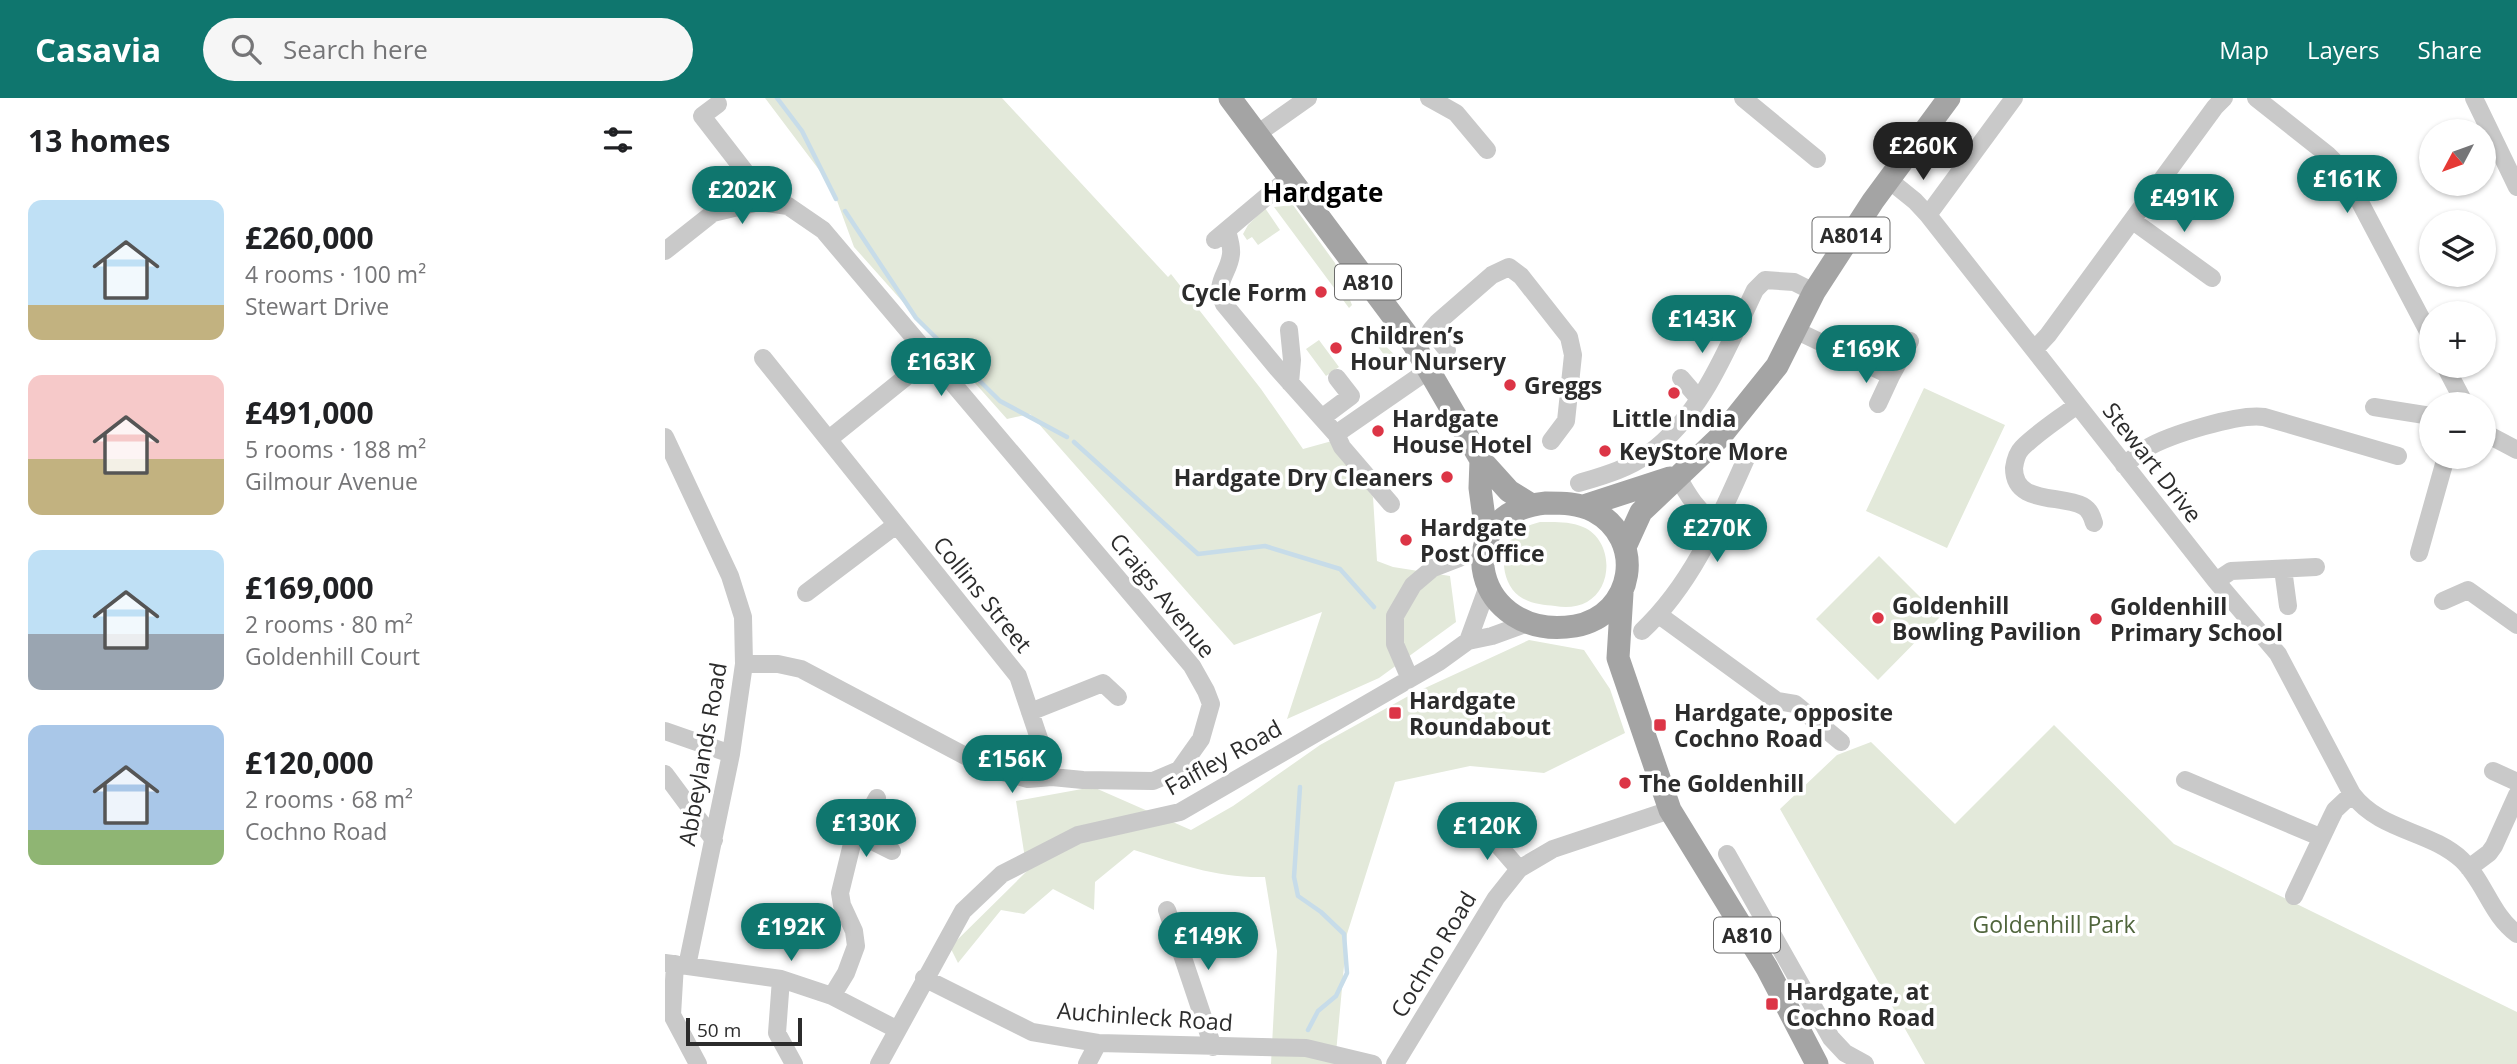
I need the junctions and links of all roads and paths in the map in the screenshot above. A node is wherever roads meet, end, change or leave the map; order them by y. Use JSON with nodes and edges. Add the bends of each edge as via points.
{"nodes":[{"id":1,"x":1230,"y":98,"type":"edge"},
{"id":2,"x":1308,"y":98,"type":"edge"},
{"id":3,"x":1429,"y":98,"type":"edge"},
{"id":4,"x":1743,"y":98,"type":"edge"},
{"id":5,"x":1949,"y":98,"type":"edge"},
{"id":6,"x":2014,"y":98,"type":"edge"},
{"id":7,"x":2224,"y":98,"type":"edge"},
{"id":8,"x":2256,"y":98,"type":"edge"},
{"id":9,"x":2474,"y":98,"type":"edge"},
{"id":10,"x":718,"y":104,"type":"dead end"},
{"id":11,"x":1258,"y":134,"type":"junction"},
{"id":12,"x":1487,"y":150,"type":"dead end"},
{"id":13,"x":1817,"y":159,"type":"dead end"},
{"id":14,"x":1290,"y":177,"type":"junction"},
{"id":15,"x":1889,"y":180,"type":"junction"},
{"id":16,"x":2517,"y":187,"type":"edge"},
{"id":17,"x":759,"y":202,"type":"junction"},
{"id":18,"x":1928,"y":215,"type":"junction"},
{"id":19,"x":2133,"y":221,"type":"junction"},
{"id":20,"x":665,"y":251,"type":"edge"},
{"id":21,"x":2212,"y":278,"type":"dead end"},
{"id":22,"x":1814,"y":292,"type":"junction"},
{"id":23,"x":2419,"y":314,"type":"edge"},
{"id":24,"x":1289,"y":330,"type":"dead end"},
{"id":25,"x":1795,"y":330,"type":"junction"},
{"id":26,"x":1422,"y":336,"type":"junction"},
{"id":27,"x":1910,"y":341,"type":"dead end"},
{"id":28,"x":2035,"y":349,"type":"junction"},
{"id":29,"x":1447,"y":350,"type":"dead end"},
{"id":30,"x":932,"y":356,"type":"junction"},
{"id":31,"x":763,"y":358,"type":"dead end"},
{"id":32,"x":1430,"y":369,"type":"junction"},
{"id":33,"x":1891,"y":376,"type":"junction"},
{"id":34,"x":1337,"y":378,"type":"dead end"},
{"id":35,"x":1681,"y":378,"type":"dead end"},
{"id":36,"x":1290,"y":383,"type":"junction"},
{"id":37,"x":1699,"y":399,"type":"junction"},
{"id":38,"x":1878,"y":404,"type":"dead end"},
{"id":39,"x":2077,"y":405,"type":"junction"},
{"id":40,"x":2374,"y":407,"type":"dead end"},
{"id":41,"x":2419,"y":414,"type":"edge"},
{"id":42,"x":1323,"y":417,"type":"junction"},
{"id":43,"x":1336,"y":434,"type":"junction"},
{"id":44,"x":665,"y":437,"type":"edge"},
{"id":45,"x":829,"y":439,"type":"junction"},
{"id":46,"x":2496,"y":439,"type":"edge"},
{"id":47,"x":1551,"y":441,"type":"dead end"},
{"id":48,"x":2517,"y":450,"type":"edge"},
{"id":49,"x":1748,"y":454,"type":"dead end"},
{"id":50,"x":2398,"y":456,"type":"dead end"},
{"id":51,"x":1481,"y":460,"type":"junction"},
{"id":52,"x":2124,"y":465,"type":"junction"},
{"id":53,"x":2443,"y":469,"type":"edge"},
{"id":54,"x":1677,"y":475,"type":"junction"},
{"id":55,"x":1579,"y":483,"type":"dead end"},
{"id":56,"x":1391,"y":504,"type":"dead end"},
{"id":57,"x":1529,"y":504,"type":"junction"},
{"id":58,"x":1584,"y":506,"type":"junction"},
{"id":59,"x":2094,"y":523,"type":"dead end"},
{"id":60,"x":1716,"y":524,"type":"junction"},
{"id":61,"x":896,"y":525,"type":"junction"},
{"id":62,"x":1487,"y":540,"type":"junction"},
{"id":63,"x":1625,"y":547,"type":"junction"},
{"id":64,"x":2419,"y":553,"type":"dead end"},
{"id":65,"x":1459,"y":558,"type":"dead end"},
{"id":66,"x":2316,"y":567,"type":"dead end"},
{"id":67,"x":2283,"y":569,"type":"junction"},
{"id":68,"x":2216,"y":580,"type":"junction"},
{"id":69,"x":1488,"y":586,"type":"junction"},
{"id":70,"x":806,"y":593,"type":"dead end"},
{"id":71,"x":1622,"y":593,"type":"junction"},
{"id":72,"x":2442,"y":601,"type":"dead end"},
{"id":73,"x":2288,"y":606,"type":"dead end"},
{"id":74,"x":1659,"y":615,"type":"junction"},
{"id":75,"x":1528,"y":622,"type":"junction"},
{"id":76,"x":1586,"y":623,"type":"junction"},
{"id":77,"x":2517,"y":625,"type":"edge"},
{"id":78,"x":1642,"y":631,"type":"dead end"},
{"id":79,"x":1468,"y":641,"type":"junction"},
{"id":80,"x":1618,"y":658,"type":"junction"},
{"id":81,"x":744,"y":664,"type":"junction"},
{"id":82,"x":1411,"y":679,"type":"junction"},
{"id":83,"x":1118,"y":697,"type":"dead end"},
{"id":84,"x":1030,"y":712,"type":"junction"},
{"id":85,"x":665,"y":731,"type":"edge"},
{"id":86,"x":1842,"y":742,"type":"dead end"},
{"id":87,"x":731,"y":754,"type":"junction"},
{"id":88,"x":2493,"y":771,"type":"dead end"},
{"id":89,"x":665,"y":774,"type":"edge"},
{"id":90,"x":1052,"y":777,"type":"junction"},
{"id":91,"x":2185,"y":780,"type":"dead end"},
{"id":92,"x":2517,"y":782,"type":"edge"},
{"id":93,"x":2352,"y":794,"type":"junction"},
{"id":94,"x":2517,"y":795,"type":"edge"},
{"id":95,"x":877,"y":798,"type":"dead end"},
{"id":96,"x":1670,"y":810,"type":"junction"},
{"id":97,"x":1485,"y":830,"type":"dead end"},
{"id":98,"x":856,"y":833,"type":"junction"},
{"id":99,"x":2320,"y":836,"type":"junction"},
{"id":100,"x":714,"y":840,"type":"junction"},
{"id":101,"x":892,"y":850,"type":"dead end"},
{"id":102,"x":1727,"y":854,"type":"dead end"},
{"id":103,"x":2469,"y":868,"type":"junction"},
{"id":104,"x":1519,"y":869,"type":"junction"},
{"id":105,"x":2294,"y":896,"type":"dead end"},
{"id":106,"x":1167,"y":910,"type":"dead end"},
{"id":107,"x":2517,"y":934,"type":"edge"},
{"id":108,"x":675,"y":964,"type":"edge"},
{"id":109,"x":924,"y":978,"type":"junction"},
{"id":110,"x":781,"y":979,"type":"junction"},
{"id":111,"x":832,"y":996,"type":"junction"},
{"id":112,"x":897,"y":1029,"type":"junction"},
{"id":113,"x":1098,"y":1043,"type":"junction"},
{"id":114,"x":1213,"y":1047,"type":"junction"},
{"id":115,"x":698,"y":1064,"type":"edge"},
{"id":116,"x":794,"y":1064,"type":"edge"},
{"id":117,"x":879,"y":1064,"type":"edge"},
{"id":118,"x":1087,"y":1064,"type":"edge"},
{"id":119,"x":1373,"y":1064,"type":"edge"},
{"id":120,"x":1395,"y":1064,"type":"edge"},
{"id":121,"x":1817,"y":1064,"type":"edge"},
{"id":122,"x":1865,"y":1064,"type":"edge"}],
"edges":[{"from":1,"to":11,"type":"main road","number":"A810"},
{"from":2,"to":11,"type":"street"},
{"from":3,"to":12,"type":"street","via":[[1456,113]]},
{"from":4,"to":13,"type":"street"},
{"from":5,"to":15,"type":"main road","number":"A8014"},
{"from":6,"to":18,"type":"street"},
{"from":7,"to":19,"type":"street"},
{"from":8,"to":23,"type":"street","via":[[2343,170]]},
{"from":9,"to":16,"type":"street"},
{"from":10,"to":17,"type":"street","via":[[702,116],[750,178]]},
{"from":11,"to":14,"type":"main road","number":"A810"},
{"from":14,"to":26,"type":"main road","number":"A810"},
{"from":14,"to":36,"type":"street","via":[[1221,235],[1231,254],[1219,295]]},
{"from":15,"to":18,"type":"street","name":"Stewart Drive"},
{"from":15,"to":22,"type":"main road","number":"A8014"},
{"from":17,"to":20,"type":"street","name":"Craigs Avenue","via":[[713,213]]},
{"from":17,"to":30,"type":"street","name":"Craigs Avenue","via":[[788,206],[823,230]]},
{"from":18,"to":28,"type":"street","name":"Stewart Drive"},
{"from":19,"to":21,"type":"street"},
{"from":19,"to":28,"type":"street"},
{"from":22,"to":25,"type":"main road","number":"A8014"},
{"from":22,"to":37,"type":"street","via":[[1794,282],[1765,281],[1755,289]]},
{"from":24,"to":36,"type":"street"},
{"from":25,"to":33,"type":"street"},
{"from":25,"to":54,"type":"main road","number":"A8014","via":[[1754,397],[1720,437]]},
{"from":26,"to":29,"type":"street"},
{"from":26,"to":32,"type":"main road","number":"A810"},
{"from":26,"to":47,"type":"street","via":[[1492,275],[1509,267],[1521,276],[1569,337],[1573,355],[1566,421]]},
{"from":27,"to":33,"type":"street"},
{"from":28,"to":39,"type":"street","name":"Stewart Drive"},
{"from":30,"to":45,"type":"street"},
{"from":30,"to":90,"type":"street","name":"Craigs Avenue","via":[[1192,666],[1211,704],[1201,739],[1179,770],[1153,781]]},
{"from":31,"to":45,"type":"street","name":"Collins Street"},
{"from":32,"to":43,"type":"street"},
{"from":32,"to":51,"type":"main road","number":"A810"},
{"from":33,"to":38,"type":"street"},
{"from":34,"to":42,"type":"street","via":[[1350,396]]},
{"from":35,"to":37,"type":"street"},
{"from":36,"to":42,"type":"street"},
{"from":37,"to":55,"type":"street","via":[[1647,456]]},
{"from":39,"to":52,"type":"street","name":"Stewart Drive"},
{"from":39,"to":59,"type":"street","via":[[2020,449],[2015,478],[2031,494],[2083,506]]},
{"from":40,"to":41,"type":"street"},
{"from":42,"to":43,"type":"street"},
{"from":43,"to":56,"type":"street"},
{"from":44,"to":81,"type":"street","name":"Abbeylands Road","via":[[730,576],[743,617]]},
{"from":45,"to":61,"type":"street","name":"Collins Street"},
{"from":46,"to":48,"type":"street"},
{"from":49,"to":60,"type":"street"},
{"from":50,"to":52,"type":"street","via":[[2248,416],[2166,439]]},
{"from":51,"to":57,"type":"main road","number":"A810","via":[[1509,491]]},
{"from":51,"to":62,"type":"main road","number":"A810"},
{"from":52,"to":68,"type":"street","name":"Stewart Drive"},
{"from":53,"to":64,"type":"street"},
{"from":54,"to":58,"type":"main road","number":"A8014"},
{"from":54,"to":60,"type":"street","via":[[1699,512]]},
{"from":54,"to":63,"type":"main road","number":"A8014","via":[[1641,512]]},
{"from":57,"to":58,"type":"main road"},
{"from":57,"to":62,"type":"main road","via":[[1509,515]]},
{"from":58,"to":63,"type":"main road","via":[[1610,523]]},
{"from":60,"to":74,"type":"street","via":[[1692,569]]},
{"from":61,"to":70,"type":"street"},
{"from":61,"to":84,"type":"street","name":"Collins Street","via":[[1018,676]]},
{"from":62,"to":69,"type":"main road","number":"A810","via":[[1482,566]]},
{"from":63,"to":71,"type":"main road","number":"A810","via":[[1627,573]]},
{"from":65,"to":82,"type":"street","via":[[1433,568],[1413,585],[1395,616],[1395,644]]},
{"from":66,"to":67,"type":"street"},
{"from":67,"to":68,"type":"street","via":[[2231,571]]},
{"from":67,"to":73,"type":"street"},
{"from":68,"to":93,"type":"street","name":"Stewart Drive","via":[[2278,654]]},
{"from":69,"to":75,"type":"main road","via":[[1503,607]]},
{"from":69,"to":79,"type":"street"},
{"from":71,"to":76,"type":"main road","via":[[1605,614]]},
{"from":71,"to":80,"type":"main road","number":"A810"},
{"from":72,"to":77,"type":"street","via":[[2468,590]]},
{"from":74,"to":78,"type":"street"},
{"from":74,"to":86,"type":"street","via":[[1777,701],[1795,704]]},
{"from":75,"to":76,"type":"main road","via":[[1554,627]]},
{"from":75,"to":79,"type":"street","name":"Faifley Road"},
{"from":76,"to":80,"type":"main road","number":"A810"},
{"from":79,"to":82,"type":"street","name":"Faifley Road"},
{"from":80,"to":96,"type":"main road","number":"A810"},
{"from":81,"to":87,"type":"street","name":"Abbeylands Road"},
{"from":81,"to":90,"type":"street","name":"Craigs Avenue","via":[[801,669],[988,768],[1028,779]]},
{"from":82,"to":109,"type":"street","name":"Faifley Road","via":[[1180,812],[1078,835],[1002,874],[963,911]]},
{"from":83,"to":84,"type":"street","via":[[1103,682]]},
{"from":84,"to":90,"type":"street","name":"Collins Street"},
{"from":85,"to":87,"type":"street"},
{"from":87,"to":100,"type":"street","name":"Abbeylands Road"},
{"from":88,"to":92,"type":"street"},
{"from":89,"to":100,"type":"street"},
{"from":91,"to":99,"type":"street"},
{"from":93,"to":99,"type":"street"},
{"from":93,"to":103,"type":"street","name":"Stewart Drive","via":[[2372,815],[2448,850]]},
{"from":94,"to":103,"type":"street","via":[[2494,846]]},
{"from":95,"to":98,"type":"street"},
{"from":96,"to":104,"type":"street","name":"Cochno Road","via":[[1553,849]]},
{"from":96,"to":121,"type":"main road","number":"A810","via":[[1767,968]]},
{"from":97,"to":104,"type":"street"},
{"from":98,"to":101,"type":"street"},
{"from":98,"to":111,"type":"street","via":[[840,893],[856,946]]},
{"from":99,"to":105,"type":"street"},
{"from":100,"to":108,"type":"street","name":"Abbeylands Road"},
{"from":102,"to":122,"type":"street","via":[[1831,1038]]},
{"from":103,"to":107,"type":"street","name":"Stewart Drive","via":[[2491,906]]},
{"from":104,"to":120,"type":"street","name":"Cochno Road","via":[[1496,898]]},
{"from":106,"to":114,"type":"street"},
{"from":108,"to":110,"type":"street"},
{"from":108,"to":115,"type":"street","name":"Abbeylands Road","via":[[672,1015]]},
{"from":109,"to":112,"type":"street","name":"Faifley Road"},
{"from":109,"to":113,"type":"street","name":"Auchinleck Road","via":[[1032,1032]]},
{"from":110,"to":111,"type":"street"},
{"from":110,"to":116,"type":"street","via":[[777,1033]]},
{"from":111,"to":112,"type":"street"},
{"from":112,"to":117,"type":"street","name":"Faifley Road"},
{"from":113,"to":114,"type":"street","name":"Auchinleck Road"},
{"from":113,"to":118,"type":"street"},
{"from":114,"to":119,"type":"street","name":"Auchinleck Road","via":[[1306,1048]]}]}
